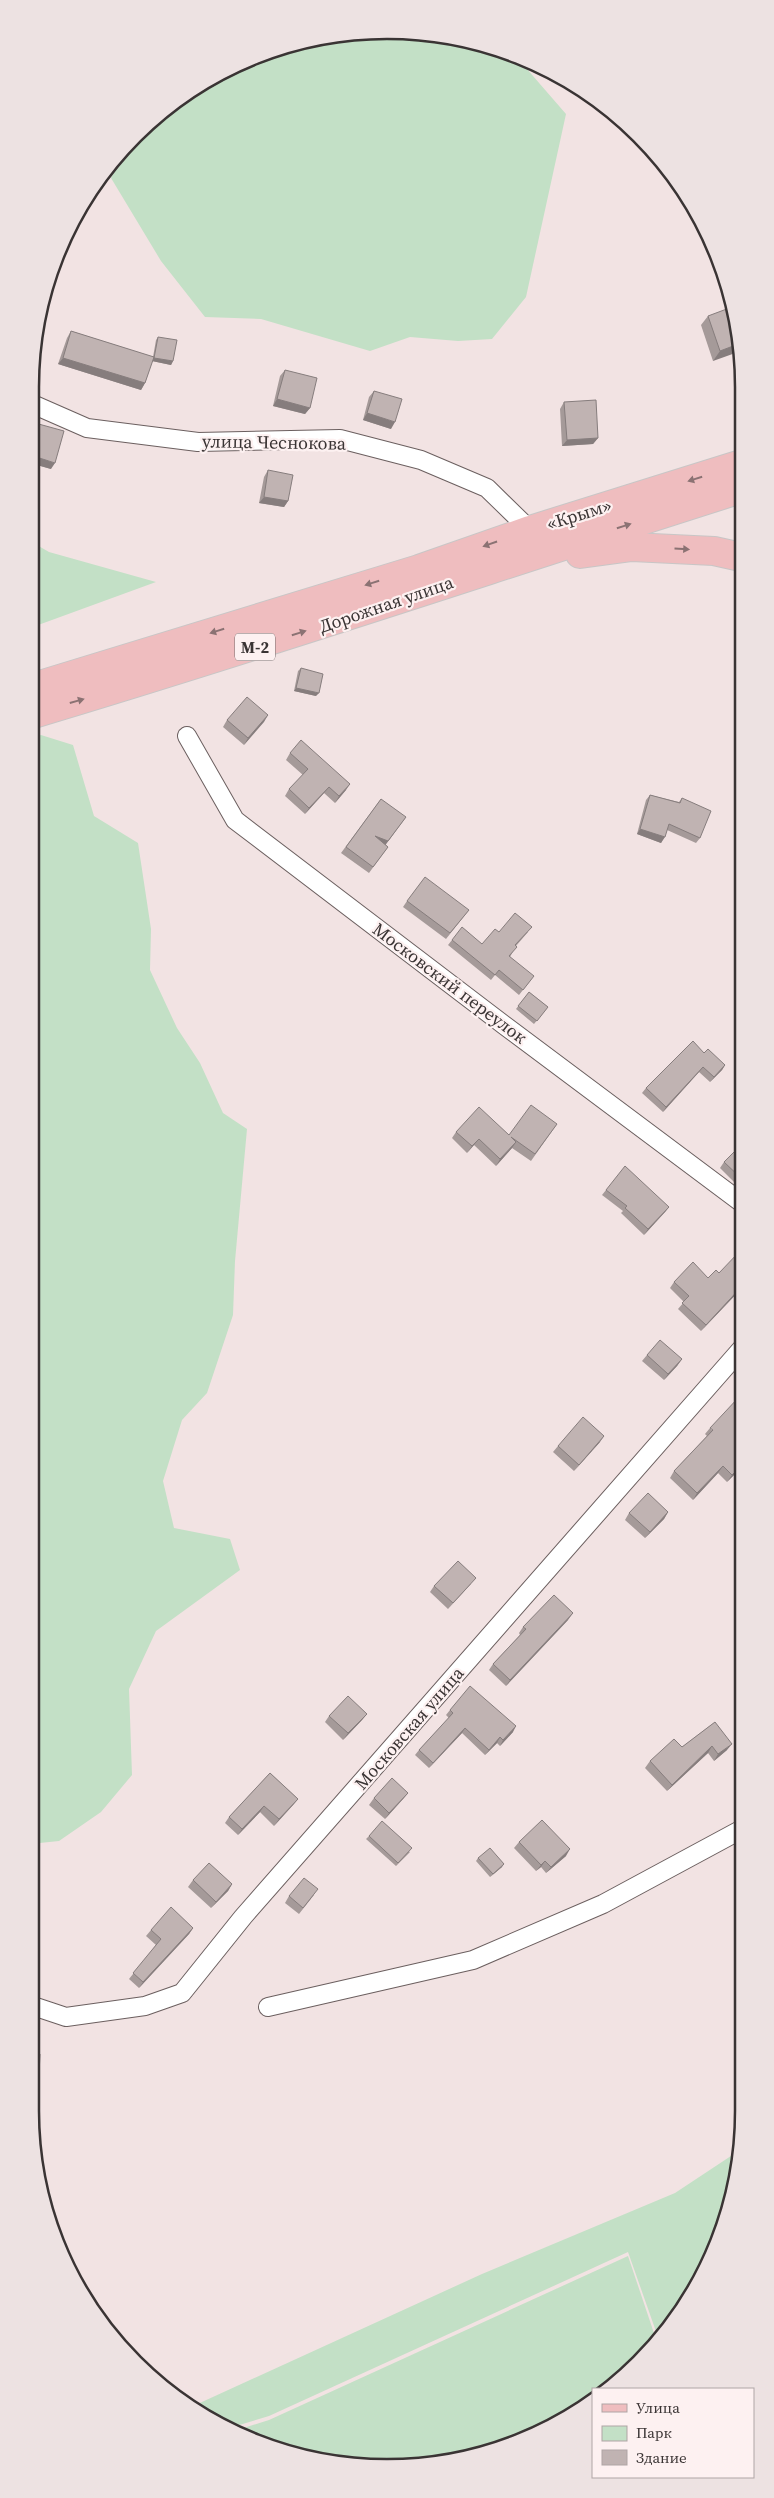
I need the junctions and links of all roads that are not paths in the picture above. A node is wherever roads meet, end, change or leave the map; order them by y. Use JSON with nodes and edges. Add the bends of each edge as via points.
{"nodes":[{"id":1,"x":39,"y":407,"type":"edge"},
{"id":2,"x":735,"y":466,"type":"edge"},
{"id":3,"x":735,"y":491,"type":"edge"},
{"id":4,"x":530,"y":530,"type":"junction"},
{"id":5,"x":735,"y":556,"type":"edge"},
{"id":6,"x":419,"y":568,"type":"joint"},
{"id":7,"x":478,"y":573,"type":"junction"},
{"id":8,"x":39,"y":685,"type":"edge"},
{"id":9,"x":39,"y":712,"type":"edge"},
{"id":10,"x":187,"y":736,"type":"dead end"},
{"id":11,"x":735,"y":1198,"type":"edge"},
{"id":12,"x":735,"y":1356,"type":"edge"},
{"id":13,"x":735,"y":1833,"type":"edge"},
{"id":14,"x":268,"y":2007,"type":"dead end"},
{"id":15,"x":39,"y":2008,"type":"edge"}],
"edges":[{"from":1,"to":4,"type":"street","name":"улица Чеснокова","via":[[87,428],[198,442],[340,439],[421,460],[488,488]]},
{"from":2,"to":4,"type":"main road","name":"«Крым»","number":"М-2","one_way":true},
{"from":7,"to":3,"type":"main road","name":"Дорожная улица","number":"М-2","one_way":true},
{"from":4,"to":6,"type":"main road","name":"«Крым»","number":"М-2","one_way":true},
{"from":7,"to":5,"type":"main road","one_way":true,"via":[[560,556],[632,546],[714,551]]},
{"from":6,"to":8,"type":"main road","name":"Дорожная улица","number":"М-2","one_way":true},
{"from":9,"to":7,"type":"main road","name":"Дорожная улица","number":"М-2","one_way":true,"via":[[303,632]]},
{"from":10,"to":11,"type":"street","name":"Московский переулок","via":[[235,820]]},
{"from":12,"to":15,"type":"street","name":"Московская улица","via":[[250,1909],[182,1993],[144,2006],[66,2017]]},
{"from":13,"to":14,"type":"street","via":[[603,1904],[473,1960]]}]}
